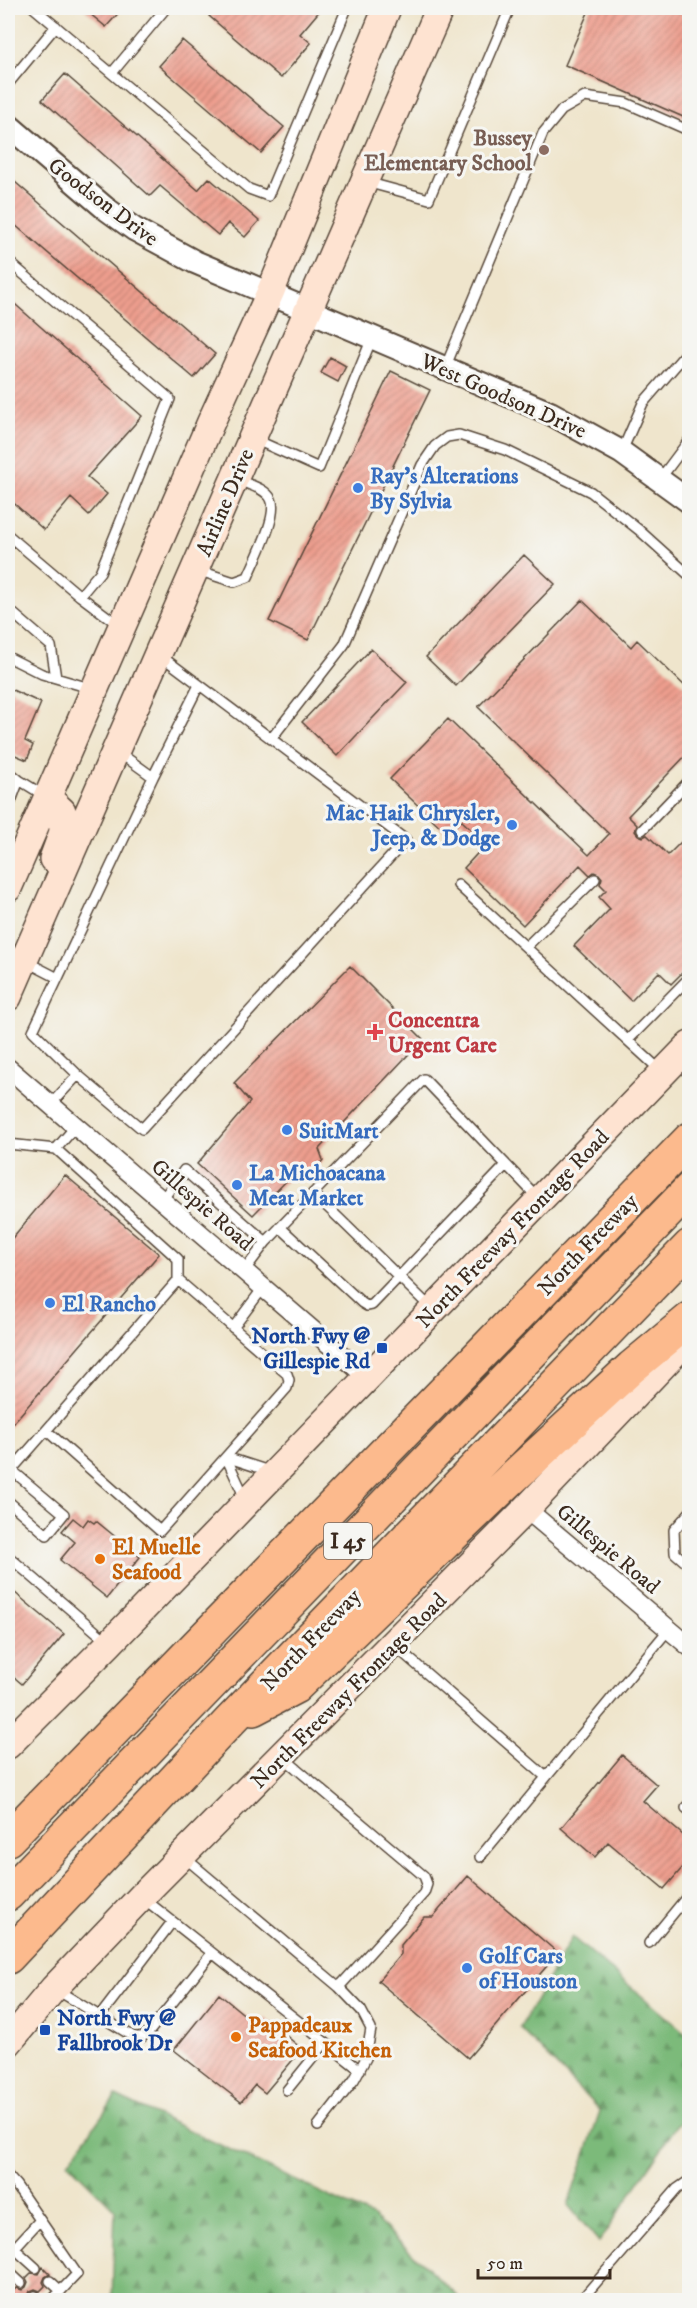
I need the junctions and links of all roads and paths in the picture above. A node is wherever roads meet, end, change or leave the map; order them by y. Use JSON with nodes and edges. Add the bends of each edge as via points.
{"nodes":[{"id":1,"x":34,"y":8,"type":"edge"},
{"id":2,"x":166,"y":8,"type":"edge"},
{"id":3,"x":347,"y":8,"type":"edge"},
{"id":4,"x":387,"y":8,"type":"edge"},
{"id":5,"x":440,"y":8,"type":"edge"},
{"id":6,"x":510,"y":8,"type":"edge"},
{"id":7,"x":56,"y":26,"type":"junction"},
{"id":8,"x":112,"y":73,"type":"junction"},
{"id":9,"x":8,"y":84,"type":"edge"},
{"id":10,"x":8,"y":125,"type":"edge"},
{"id":11,"x":690,"y":130,"type":"edge"},
{"id":12,"x":364,"y":181,"type":"junction"},
{"id":13,"x":8,"y":261,"type":"edge"},
{"id":14,"x":270,"y":293,"type":"junction"},
{"id":15,"x":307,"y":309,"type":"junction"},
{"id":16,"x":372,"y":337,"type":"junction"},
{"id":17,"x":690,"y":349,"type":"edge"},
{"id":18,"x":445,"y":368,"type":"junction"},
{"id":19,"x":252,"y":438,"type":"junction"},
{"id":20,"x":690,"y":439,"type":"edge"},
{"id":21,"x":621,"y":452,"type":"junction"},
{"id":22,"x":234,"y":478,"type":"junction"},
{"id":23,"x":660,"y":479,"type":"junction"},
{"id":24,"x":690,"y":502,"type":"edge"},
{"id":25,"x":8,"y":535,"type":"edge"},
{"id":26,"x":195,"y":569,"type":"junction"},
{"id":27,"x":690,"y":576,"type":"edge"},
{"id":28,"x":80,"y":596,"type":"junction"},
{"id":29,"x":8,"y":609,"type":"edge"},
{"id":30,"x":122,"y":628,"type":"junction"},
{"id":31,"x":159,"y":655,"type":"junction"},
{"id":32,"x":8,"y":657,"type":"edge"},
{"id":33,"x":56,"y":678,"type":"junction"},
{"id":34,"x":199,"y":685,"type":"junction"},
{"id":35,"x":95,"y":690,"type":"junction"},
{"id":36,"x":136,"y":706,"type":"junction"},
{"id":37,"x":271,"y":739,"type":"junction"},
{"id":38,"x":116,"y":751,"type":"junction"},
{"id":39,"x":8,"y":771,"type":"edge"},
{"id":40,"x":153,"y":777,"type":"junction"},
{"id":41,"x":19,"y":780,"type":"junction"},
{"id":42,"x":690,"y":780,"type":"edge"},
{"id":43,"x":47,"y":797,"type":"junction"},
{"id":44,"x":8,"y":808,"type":"edge"},
{"id":45,"x":642,"y":830,"type":"dead end"},
{"id":46,"x":595,"y":879,"type":"dead end"},
{"id":47,"x":458,"y":885,"type":"dead end"},
{"id":48,"x":57,"y":886,"type":"junction"},
{"id":49,"x":8,"y":888,"type":"edge"},
{"id":50,"x":526,"y":947,"type":"junction"},
{"id":51,"x":24,"y":960,"type":"junction"},
{"id":52,"x":690,"y":977,"type":"edge"},
{"id":53,"x":58,"y":978,"type":"junction"},
{"id":54,"x":8,"y":997,"type":"edge"},
{"id":55,"x":628,"y":1040,"type":"junction"},
{"id":56,"x":690,"y":1045,"type":"edge"},
{"id":57,"x":8,"y":1068,"type":"edge"},
{"id":58,"x":662,"y":1073,"type":"junction"},
{"id":59,"x":78,"y":1075,"type":"junction"},
{"id":60,"x":50,"y":1104,"type":"junction"},
{"id":61,"x":76,"y":1126,"type":"junction"},
{"id":62,"x":690,"y":1139,"type":"edge"},
{"id":63,"x":8,"y":1144,"type":"edge"},
{"id":64,"x":56,"y":1149,"type":"junction"},
{"id":65,"x":506,"y":1166,"type":"junction"},
{"id":66,"x":690,"y":1189,"type":"edge"},
{"id":67,"x":313,"y":1193,"type":"junction"},
{"id":68,"x":162,"y":1200,"type":"junction"},
{"id":69,"x":539,"y":1200,"type":"junction"},
{"id":70,"x":280,"y":1227,"type":"junction"},
{"id":71,"x":266,"y":1242,"type":"junction"},
{"id":72,"x":690,"y":1246,"type":"edge"},
{"id":73,"x":244,"y":1271,"type":"junction"},
{"id":74,"x":399,"y":1276,"type":"junction"},
{"id":75,"x":178,"y":1280,"type":"junction"},
{"id":76,"x":263,"y":1288,"type":"junction"},
{"id":77,"x":433,"y":1310,"type":"junction"},
{"id":78,"x":233,"y":1328,"type":"junction"},
{"id":79,"x":687,"y":1340,"type":"edge"},
{"id":80,"x":367,"y":1377,"type":"junction"},
{"id":81,"x":47,"y":1431,"type":"junction"},
{"id":82,"x":226,"y":1457,"type":"junction"},
{"id":83,"x":9,"y":1471,"type":"edge"},
{"id":84,"x":274,"y":1473,"type":"junction"},
{"id":85,"x":8,"y":1501,"type":"edge"},
{"id":86,"x":247,"y":1502,"type":"junction"},
{"id":87,"x":526,"y":1509,"type":"junction"},
{"id":88,"x":690,"y":1512,"type":"edge"},
{"id":89,"x":8,"y":1556,"type":"edge"},
{"id":90,"x":690,"y":1566,"type":"edge"},
{"id":91,"x":669,"y":1629,"type":"junction"},
{"id":92,"x":109,"y":1644,"type":"junction"},
{"id":93,"x":393,"y":1645,"type":"junction"},
{"id":94,"x":690,"y":1647,"type":"edge"},
{"id":95,"x":230,"y":1720,"type":"junction"},
{"id":96,"x":10,"y":1739,"type":"edge"},
{"id":97,"x":282,"y":1757,"type":"junction"},
{"id":98,"x":546,"y":1777,"type":"junction"},
{"id":99,"x":690,"y":1804,"type":"edge"},
{"id":100,"x":690,"y":1811,"type":"edge"},
{"id":101,"x":11,"y":1832,"type":"edge"},
{"id":102,"x":183,"y":1856,"type":"junction"},
{"id":103,"x":480,"y":1857,"type":"dead end"},
{"id":104,"x":690,"y":1893,"type":"edge"},
{"id":105,"x":8,"y":1894,"type":"edge"},
{"id":106,"x":141,"y":1897,"type":"junction"},
{"id":107,"x":172,"y":1922,"type":"junction"},
{"id":108,"x":649,"y":1943,"type":"dead end"},
{"id":109,"x":212,"y":1953,"type":"junction"},
{"id":110,"x":8,"y":1957,"type":"edge"},
{"id":111,"x":339,"y":1987,"type":"junction"},
{"id":112,"x":54,"y":1988,"type":"junction"},
{"id":113,"x":100,"y":2016,"type":"junction"},
{"id":114,"x":8,"y":2043,"type":"edge"},
{"id":115,"x":325,"y":2043,"type":"junction"},
{"id":116,"x":360,"y":2070,"type":"junction"},
{"id":117,"x":287,"y":2090,"type":"dead end"},
{"id":118,"x":318,"y":2126,"type":"dead end"},
{"id":119,"x":8,"y":2176,"type":"edge"},
{"id":120,"x":690,"y":2180,"type":"edge"},
{"id":121,"x":40,"y":2220,"type":"junction"},
{"id":122,"x":11,"y":2252,"type":"edge"},
{"id":123,"x":36,"y":2268,"type":"dead end"},
{"id":124,"x":8,"y":2271,"type":"edge"},
{"id":125,"x":50,"y":2281,"type":"dead end"},
{"id":126,"x":21,"y":2283,"type":"dead end"},
{"id":127,"x":61,"y":2291,"type":"junction"},
{"id":128,"x":52,"y":2301,"type":"edge"},
{"id":129,"x":581,"y":2301,"type":"edge"}],
"edges":[{"from":1,"to":7,"type":"lane"},
{"from":2,"to":8,"type":"lane"},
{"from":3,"to":8,"type":"lane","via":[[268,196],[249,189]]},
{"from":4,"to":14,"type":"main road","name":"Airline Drive"},
{"from":5,"to":12,"type":"main road","name":"Airline Drive"},
{"from":6,"to":12,"type":"lane","via":[[429,199]]},
{"from":7,"to":8,"type":"lane"},
{"from":7,"to":9,"type":"lane"},
{"from":10,"to":14,"type":"street","name":"Goodson Drive","via":[[134,229],[195,262]]},
{"from":11,"to":18,"type":"lane","via":[[626,103],[585,97],[562,110],[543,133]]},
{"from":12,"to":15,"type":"main road","name":"Airline Drive"},
{"from":13,"to":28,"type":"lane","via":[[170,399],[100,572]]},
{"from":14,"to":15,"type":"street","name":"Goodson Drive"},
{"from":14,"to":30,"type":"main road","name":"Airline Drive"},
{"from":15,"to":16,"type":"street","name":"West Goodson Drive"},
{"from":15,"to":19,"type":"main road","name":"Airline Drive"},
{"from":16,"to":18,"type":"street","name":"West Goodson Drive"},
{"from":16,"to":19,"type":"lane","via":[[319,468]]},
{"from":17,"to":21,"type":"lane","via":[[643,403]]},
{"from":18,"to":21,"type":"street","name":"West Goodson Drive","via":[[550,412]]},
{"from":19,"to":22,"type":"main road","name":"Airline Drive"},
{"from":20,"to":23,"type":"lane"},
{"from":21,"to":23,"type":"street","name":"West Goodson Drive"},
{"from":22,"to":26,"type":"main road","name":"Airline Drive"},
{"from":22,"to":26,"type":"lane","via":[[262,490],[272,500],[273,516],[248,577],[234,582]]},
{"from":23,"to":24,"type":"street","name":"West Goodson Drive"},
{"from":25,"to":28,"type":"lane"},
{"from":26,"to":31,"type":"main road","name":"Airline Drive"},
{"from":27,"to":37,"type":"lane","via":[[591,492],[506,450],[459,435],[447,438],[435,446],[422,465],[344,645]]},
{"from":28,"to":30,"type":"lane"},
{"from":29,"to":33,"type":"lane","via":[[51,646]]},
{"from":30,"to":35,"type":"main road","name":"Airline Drive"},
{"from":31,"to":34,"type":"lane"},
{"from":31,"to":36,"type":"main road","name":"Airline Drive"},
{"from":32,"to":33,"type":"lane"},
{"from":33,"to":35,"type":"lane"},
{"from":34,"to":37,"type":"lane"},
{"from":34,"to":40,"type":"lane"},
{"from":35,"to":36,"type":"main road"},
{"from":35,"to":43,"type":"main road","name":"Airline Drive"},
{"from":36,"to":38,"type":"main road","name":"Airline Drive"},
{"from":37,"to":59,"type":"lane","via":[[406,840],[141,1129]]},
{"from":38,"to":40,"type":"lane"},
{"from":38,"to":48,"type":"main road","name":"Airline Drive"},
{"from":39,"to":41,"type":"lane"},
{"from":40,"to":53,"type":"lane"},
{"from":41,"to":43,"type":"lane"},
{"from":41,"to":44,"type":"lane"},
{"from":42,"to":45,"type":"lane"},
{"from":43,"to":48,"type":"main road","via":[[62,811],[63,832],[51,864]]},
{"from":43,"to":49,"type":"main road","name":"Airline Drive"},
{"from":46,"to":50,"type":"lane"},
{"from":47,"to":50,"type":"lane"},
{"from":48,"to":51,"type":"main road","name":"Airline Drive"},
{"from":50,"to":55,"type":"lane"},
{"from":51,"to":53,"type":"lane"},
{"from":51,"to":54,"type":"main road","name":"Airline Drive"},
{"from":52,"to":55,"type":"lane"},
{"from":53,"to":59,"type":"lane","via":[[33,1031]]},
{"from":55,"to":58,"type":"lane"},
{"from":56,"to":58,"type":"main road","name":"North Freeway Frontage Road"},
{"from":57,"to":60,"type":"street","name":"Gillespie Road"},
{"from":58,"to":69,"type":"main road","name":"North Freeway Frontage Road"},
{"from":59,"to":60,"type":"lane"},
{"from":60,"to":61,"type":"street","name":"Gillespie Road"},
{"from":61,"to":64,"type":"lane"},
{"from":61,"to":68,"type":"street","name":"Gillespie Road"},
{"from":62,"to":101,"type":"highway","name":"North Freeway","number":"I 45"},
{"from":63,"to":64,"type":"lane"},
{"from":64,"to":75,"type":"lane","via":[[178,1259]]},
{"from":65,"to":67,"type":"lane","via":[[424,1079]]},
{"from":65,"to":69,"type":"lane"},
{"from":65,"to":74,"type":"lane"},
{"from":66,"to":105,"type":"highway","name":"North Freeway","number":"I 45"},
{"from":67,"to":70,"type":"lane"},
{"from":67,"to":74,"type":"lane"},
{"from":68,"to":71,"type":"lane","via":[[184,1170]]},
{"from":68,"to":73,"type":"street","name":"Gillespie Road"},
{"from":69,"to":77,"type":"main road","name":"North Freeway Frontage Road"},
{"from":70,"to":71,"type":"lane"},
{"from":70,"to":74,"type":"lane","via":[[367,1306]]},
{"from":71,"to":73,"type":"lane"},
{"from":72,"to":95,"type":"highway","name":"North Freeway","number":"I 45"},
{"from":73,"to":76,"type":"street","name":"Gillespie Road"},
{"from":74,"to":77,"type":"lane"},
{"from":75,"to":78,"type":"lane"},
{"from":75,"to":81,"type":"lane"},
{"from":76,"to":78,"type":"lane"},
{"from":76,"to":80,"type":"street","name":"Gillespie Road"},
{"from":77,"to":80,"type":"main road","name":"North Freeway Frontage Road"},
{"from":78,"to":82,"type":"lane","via":[[287,1374],[289,1380],[287,1388]]},
{"from":79,"to":87,"type":"main road","name":"North Freeway Frontage Road"},
{"from":79,"to":95,"type":"highway","via":[[632,1367],[296,1688]]},
{"from":80,"to":84,"type":"main road","name":"North Freeway Frontage Road"},
{"from":81,"to":82,"type":"lane","via":[[160,1531]]},
{"from":81,"to":83,"type":"lane"},
{"from":82,"to":84,"type":"lane"},
{"from":82,"to":86,"type":"lane"},
{"from":83,"to":85,"type":"lane","via":[[64,1514],[47,1535]]},
{"from":84,"to":86,"type":"main road","name":"North Freeway Frontage Road"},
{"from":86,"to":92,"type":"main road","name":"North Freeway Frontage Road"},
{"from":87,"to":91,"type":"street","name":"Gillespie Road"},
{"from":87,"to":93,"type":"main road","name":"North Freeway Frontage Road"},
{"from":88,"to":90,"type":"lane","via":[[674,1530],[675,1553]]},
{"from":89,"to":92,"type":"lane"},
{"from":91,"to":94,"type":"street","name":"Gillespie Road"},
{"from":91,"to":98,"type":"lane"},
{"from":92,"to":96,"type":"main road","name":"North Freeway Frontage Road"},
{"from":93,"to":97,"type":"main road","name":"North Freeway Frontage Road"},
{"from":93,"to":98,"type":"lane"},
{"from":95,"to":110,"type":"highway","name":"North Freeway","number":"I 45"},
{"from":97,"to":102,"type":"main road","name":"North Freeway Frontage Road"},
{"from":97,"to":111,"type":"lane","via":[[424,1876],[427,1884],[424,1893]]},
{"from":98,"to":103,"type":"lane"},
{"from":99,"to":100,"type":"lane","via":[[686,1808]]},
{"from":102,"to":106,"type":"main road","name":"North Freeway Frontage Road"},
{"from":102,"to":111,"type":"lane"},
{"from":104,"to":108,"type":"lane"},
{"from":106,"to":107,"type":"lane"},
{"from":106,"to":112,"type":"main road","name":"North Freeway Frontage Road"},
{"from":107,"to":109,"type":"lane"},
{"from":107,"to":113,"type":"lane"},
{"from":109,"to":113,"type":"lane","via":[[142,2037],[134,2037]]},
{"from":109,"to":115,"type":"lane"},
{"from":111,"to":116,"type":"lane","via":[[361,2010],[371,2029]]},
{"from":112,"to":113,"type":"lane"},
{"from":112,"to":114,"type":"main road","name":"North Freeway Frontage Road"},
{"from":115,"to":116,"type":"lane"},
{"from":115,"to":117,"type":"lane"},
{"from":116,"to":118,"type":"lane"},
{"from":119,"to":121,"type":"lane"},
{"from":120,"to":129,"type":"lane","via":[[677,2189]]},
{"from":121,"to":122,"type":"lane"},
{"from":121,"to":127,"type":"lane","via":[[76,2274]]},
{"from":122,"to":123,"type":"lane"},
{"from":124,"to":126,"type":"lane"},
{"from":125,"to":127,"type":"lane"},
{"from":127,"to":128,"type":"lane"}]}
